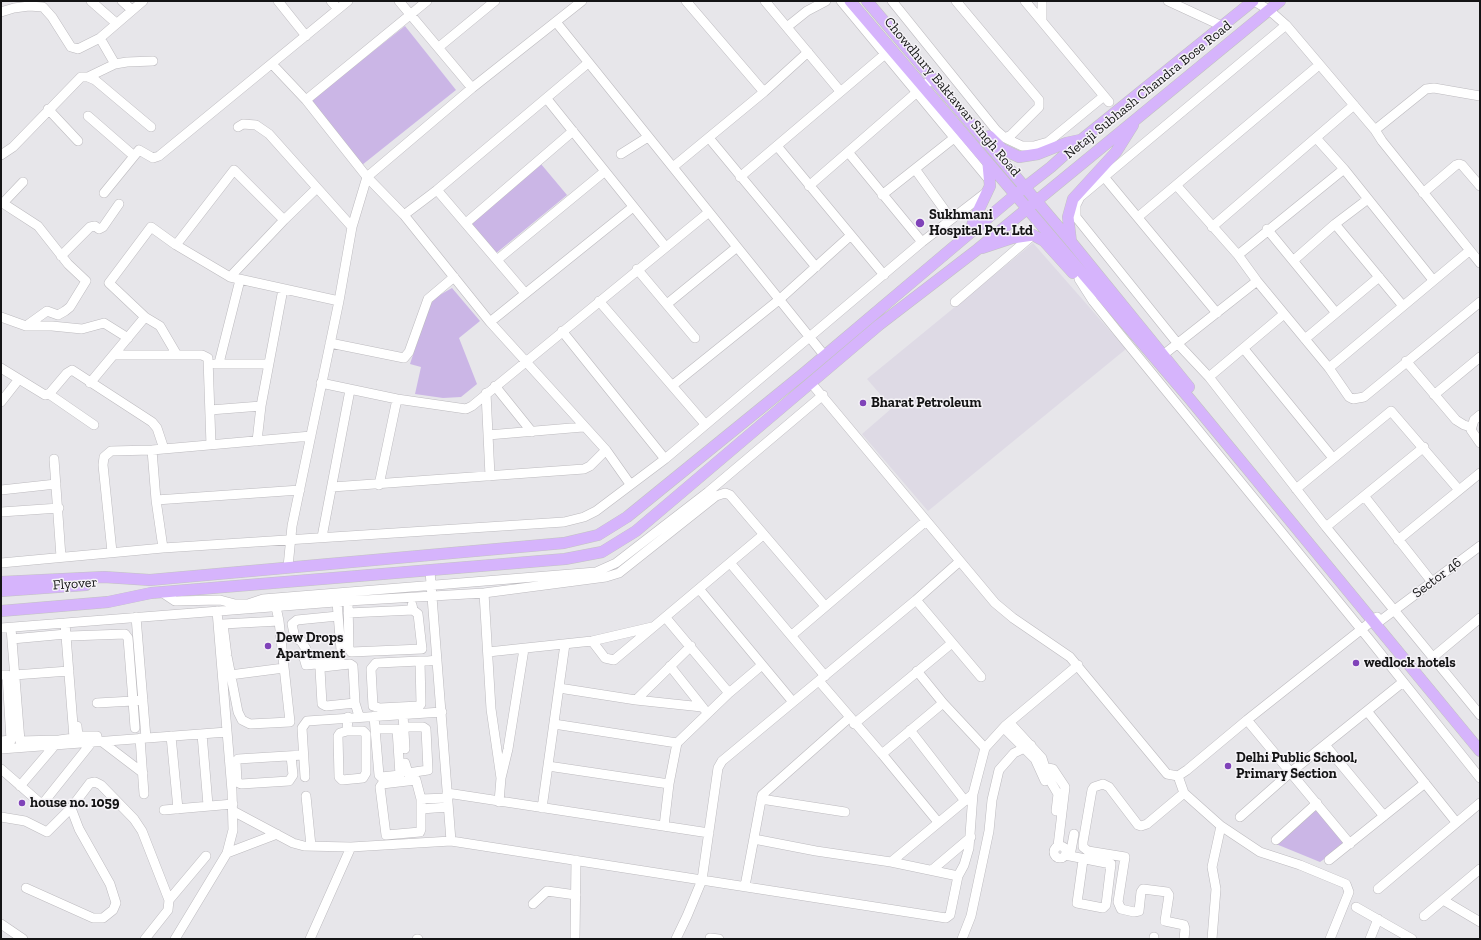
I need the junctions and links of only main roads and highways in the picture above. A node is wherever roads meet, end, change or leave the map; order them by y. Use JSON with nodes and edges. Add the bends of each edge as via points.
{"nodes":[{"id":1,"x":850,"y":1,"type":"edge"},
{"id":2,"x":867,"y":1,"type":"edge"},
{"id":3,"x":1254,"y":1,"type":"edge"},
{"id":4,"x":1280,"y":1,"type":"edge"},
{"id":5,"x":1136,"y":118,"type":"junction"},
{"id":6,"x":972,"y":126,"type":"junction"},
{"id":7,"x":1081,"y":140,"type":"junction"},
{"id":8,"x":988,"y":164,"type":"junction"},
{"id":9,"x":1020,"y":191,"type":"junction"},
{"id":10,"x":1031,"y":205,"type":"junction"},
{"id":11,"x":971,"y":232,"type":"junction"},
{"id":12,"x":1072,"y":243,"type":"junction"},
{"id":13,"x":978,"y":249,"type":"junction"},
{"id":14,"x":1095,"y":287,"type":"junction"},
{"id":15,"x":872,"y":316,"type":"junction"},
{"id":16,"x":879,"y":325,"type":"junction"},
{"id":17,"x":858,"y":327,"type":"junction"},
{"id":18,"x":866,"y":336,"type":"junction"},
{"id":19,"x":714,"y":446,"type":"junction"},
{"id":20,"x":724,"y":457,"type":"junction"},
{"id":21,"x":150,"y":580,"type":"junction"},
{"id":22,"x":1,"y":582,"type":"edge"},
{"id":23,"x":1,"y":591,"type":"edge"},
{"id":24,"x":151,"y":594,"type":"junction"},
{"id":25,"x":1,"y":604,"type":"edge"},
{"id":26,"x":1,"y":611,"type":"edge"},
{"id":27,"x":1377,"y":621,"type":"junction"},
{"id":28,"x":1480,"y":742,"type":"edge"},
{"id":29,"x":1480,"y":751,"type":"edge"}],
"edges":[{"from":1,"to":8,"type":"main road","name":"Chowdhury Baktawar Singh Road","via":[[920,90]]},
{"from":2,"to":6,"type":"main road","name":"Chowdhury Baktawar Singh Road"},
{"from":3,"to":7,"type":"main road","name":"Netaji Subhash Chandra Bose Road"},
{"from":4,"to":5,"type":"main road","name":"Netaji Subhash Chandra Bose Road"},
{"from":5,"to":10,"type":"main road","name":"Netaji Subhash Chandra Bose Road"},
{"from":5,"to":12,"type":"main road","via":[[1116,152],[1073,199],[1068,217]]},
{"from":6,"to":7,"type":"main road","via":[[986,134],[1002,149],[1019,157],[1038,154]]},
{"from":6,"to":9,"type":"main road","name":"Chowdhury Baktawar Singh Road"},
{"from":7,"to":9,"type":"main road","name":"Netaji Subhash Chandra Bose Road"},
{"from":8,"to":9,"type":"main road","name":"Chowdhury Baktawar Singh Road"},
{"from":8,"to":11,"type":"main road","via":[[989,186]]},
{"from":9,"to":10,"type":"main road"},
{"from":9,"to":11,"type":"main road","name":"Netaji Subhash Chandra Bose Road"},
{"from":10,"to":12,"type":"main road"},
{"from":10,"to":13,"type":"main road","name":"Netaji Subhash Chandra Bose Road"},
{"from":10,"to":14,"type":"main road"},
{"from":11,"to":15,"type":"main road","name":"Netaji Subhash Chandra Bose Road"},
{"from":12,"to":27,"type":"main road"},
{"from":13,"to":14,"type":"main road","via":[[1012,238],[1033,235],[1044,241],[1078,279]]},
{"from":13,"to":16,"type":"main road","name":"Netaji Subhash Chandra Bose Road"},
{"from":14,"to":27,"type":"main road"},
{"from":15,"to":16,"type":"main road"},
{"from":15,"to":17,"type":"main road","name":"Netaji Subhash Chandra Bose Road"},
{"from":16,"to":18,"type":"main road","name":"Netaji Subhash Chandra Bose Road"},
{"from":17,"to":18,"type":"main road"},
{"from":17,"to":19,"type":"main road","name":"Netaji Subhash Chandra Bose Road"},
{"from":18,"to":20,"type":"main road","name":"Netaji Subhash Chandra Bose Road"},
{"from":19,"to":20,"type":"main road"},
{"from":19,"to":21,"type":"main road","name":"Netaji Subhash Chandra Bose Road","via":[[627,517],[598,535],[564,543]]},
{"from":20,"to":24,"type":"main road","name":"Netaji Subhash Chandra Bose Road","via":[[636,531],[602,552],[565,559]]},
{"from":21,"to":22,"type":"main road","via":[[104,576]]},
{"from":21,"to":23,"type":"main road","name":"Flyover"},
{"from":24,"to":25,"type":"main road","name":"Flyover"},
{"from":24,"to":26,"type":"main road","via":[[108,602]]},
{"from":27,"to":28,"type":"main road"},
{"from":27,"to":29,"type":"main road"}]}
